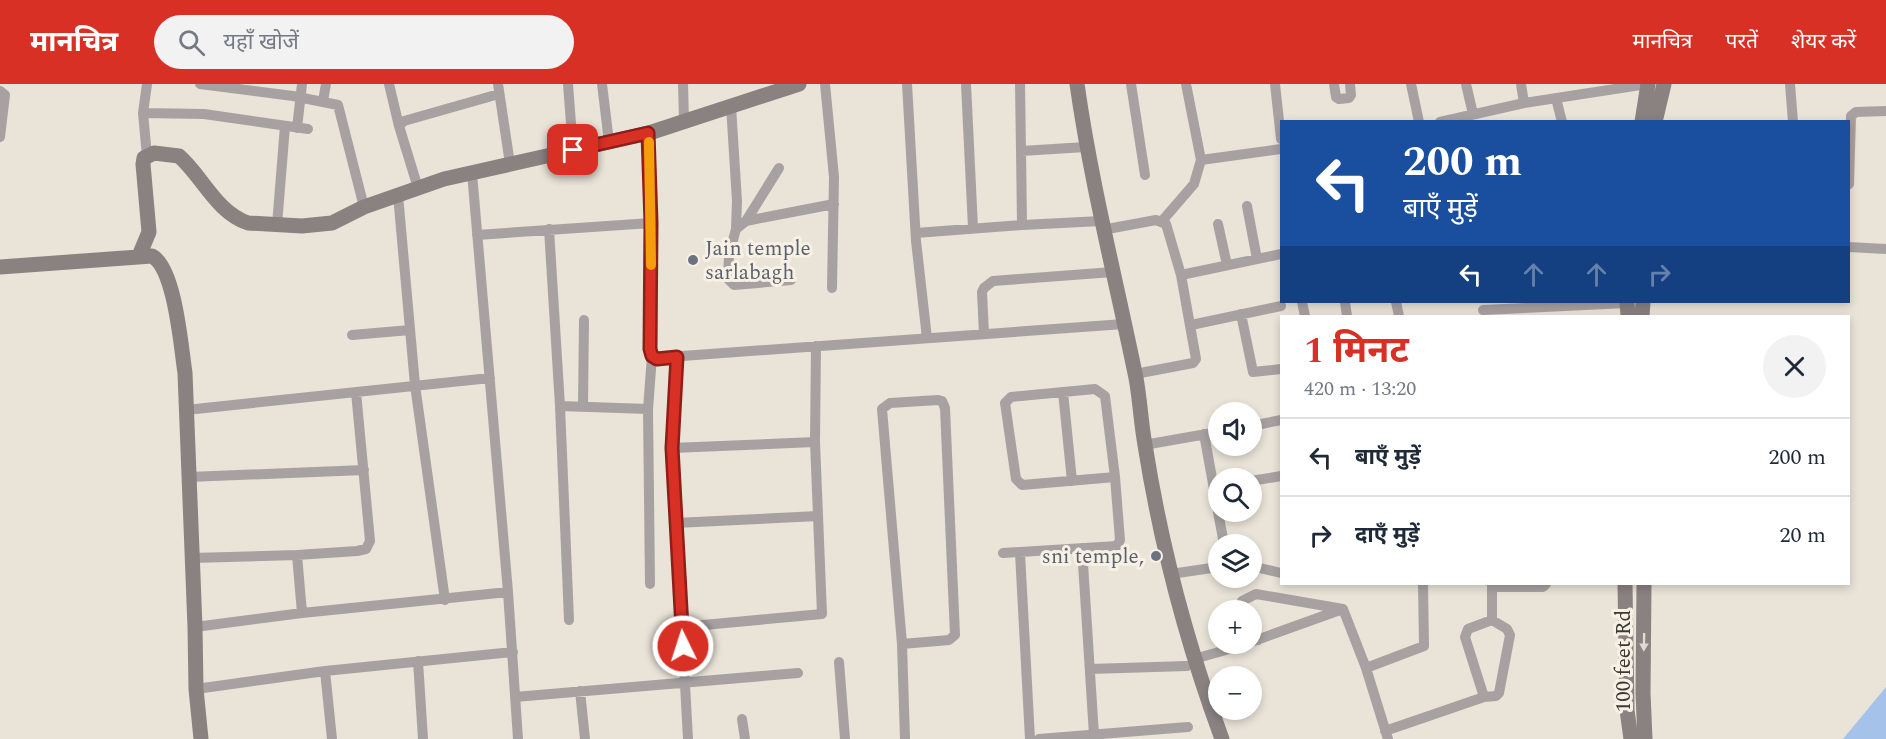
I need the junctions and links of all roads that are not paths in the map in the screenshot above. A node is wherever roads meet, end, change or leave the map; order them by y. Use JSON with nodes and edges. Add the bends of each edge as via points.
{"nodes":[{"id":1,"x":147,"y":84,"type":"edge"},
{"id":2,"x":200,"y":84,"type":"edge"},
{"id":3,"x":302,"y":84,"type":"edge"},
{"id":4,"x":326,"y":84,"type":"edge"},
{"id":5,"x":389,"y":84,"type":"edge"},
{"id":6,"x":568,"y":84,"type":"edge"},
{"id":7,"x":603,"y":84,"type":"edge"},
{"id":8,"x":683,"y":84,"type":"edge"},
{"id":9,"x":799,"y":84,"type":"edge"},
{"id":10,"x":825,"y":84,"type":"edge"},
{"id":11,"x":907,"y":84,"type":"edge"},
{"id":12,"x":966,"y":84,"type":"edge"},
{"id":13,"x":1020,"y":84,"type":"edge"},
{"id":14,"x":1077,"y":84,"type":"edge"},
{"id":15,"x":1131,"y":84,"type":"edge"},
{"id":16,"x":1186,"y":84,"type":"edge"},
{"id":17,"x":1275,"y":84,"type":"edge"},
{"id":18,"x":1334,"y":84,"type":"edge"},
{"id":19,"x":1350,"y":84,"type":"edge"},
{"id":20,"x":1412,"y":84,"type":"edge"},
{"id":21,"x":1466,"y":84,"type":"edge"},
{"id":22,"x":1521,"y":84,"type":"edge"},
{"id":23,"x":1647,"y":84,"type":"edge"},
{"id":24,"x":1664,"y":84,"type":"edge"},
{"id":25,"x":1668,"y":84,"type":"edge"},
{"id":26,"x":1790,"y":84,"type":"edge"},
{"id":27,"x":221,"y":85,"type":"edge"},
{"id":28,"x":499,"y":89,"type":"edge"},
{"id":29,"x":0,"y":91,"type":"edge"},
{"id":30,"x":300,"y":97,"type":"junction"},
{"id":31,"x":1556,"y":98,"type":"junction"},
{"id":32,"x":323,"y":101,"type":"junction"},
{"id":33,"x":1524,"y":103,"type":"junction"},
{"id":34,"x":731,"y":106,"type":"junction"},
{"id":35,"x":1886,"y":111,"type":"edge"},
{"id":36,"x":143,"y":113,"type":"junction"},
{"id":37,"x":1473,"y":114,"type":"junction"},
{"id":38,"x":684,"y":120,"type":"junction"},
{"id":39,"x":1419,"y":120,"type":"edge"},
{"id":40,"x":1448,"y":120,"type":"edge"},
{"id":41,"x":1562,"y":120,"type":"edge"},
{"id":42,"x":1642,"y":120,"type":"edge"},
{"id":43,"x":1655,"y":120,"type":"edge"},
{"id":44,"x":1793,"y":120,"type":"edge"},
{"id":45,"x":399,"y":126,"type":"junction"},
{"id":46,"x":297,"y":128,"type":"junction"},
{"id":47,"x":1280,"y":130,"type":"edge"},
{"id":48,"x":648,"y":133,"type":"junction"},
{"id":49,"x":0,"y":137,"type":"edge"},
{"id":50,"x":609,"y":142,"type":"junction"},
{"id":51,"x":1086,"y":147,"type":"junction"},
{"id":52,"x":1280,"y":149,"type":"edge"},
{"id":53,"x":573,"y":150,"type":"junction"},
{"id":54,"x":1850,"y":150,"type":"edge"},
{"id":55,"x":1021,"y":151,"type":"junction"},
{"id":56,"x":147,"y":156,"type":"junction"},
{"id":57,"x":1201,"y":160,"type":"junction"},
{"id":58,"x":510,"y":164,"type":"junction"},
{"id":59,"x":779,"y":168,"type":"dead end"},
{"id":60,"x":472,"y":173,"type":"junction"},
{"id":61,"x":1145,"y":176,"type":"dead end"},
{"id":62,"x":418,"y":188,"type":"junction"},
{"id":63,"x":398,"y":195,"type":"junction"},
{"id":64,"x":834,"y":204,"type":"junction"},
{"id":65,"x":1247,"y":206,"type":"dead end"},
{"id":66,"x":364,"y":207,"type":"junction"},
{"id":67,"x":746,"y":221,"type":"junction"},
{"id":68,"x":1162,"y":221,"type":"junction"},
{"id":69,"x":651,"y":223,"type":"junction"},
{"id":70,"x":1218,"y":224,"type":"dead end"},
{"id":71,"x":277,"y":225,"type":"junction"},
{"id":72,"x":1022,"y":225,"type":"junction"},
{"id":73,"x":1101,"y":225,"type":"junction"},
{"id":74,"x":973,"y":228,"type":"junction"},
{"id":75,"x":549,"y":229,"type":"junction"},
{"id":76,"x":736,"y":229,"type":"junction"},
{"id":77,"x":916,"y":233,"type":"junction"},
{"id":78,"x":477,"y":235,"type":"junction"},
{"id":79,"x":1850,"y":247,"type":"edge"},
{"id":80,"x":1886,"y":249,"type":"edge"},
{"id":81,"x":1280,"y":254,"type":"edge"},
{"id":82,"x":139,"y":256,"type":"junction"},
{"id":83,"x":1257,"y":259,"type":"junction"},
{"id":84,"x":1227,"y":265,"type":"junction"},
{"id":85,"x":0,"y":267,"type":"edge"},
{"id":86,"x":1113,"y":272,"type":"junction"},
{"id":87,"x":1181,"y":275,"type":"junction"},
{"id":88,"x":791,"y":280,"type":"dead end"},
{"id":89,"x":832,"y":288,"type":"dead end"},
{"id":90,"x":1281,"y":306,"type":"dead end"},
{"id":91,"x":1631,"y":306,"type":"edge"},
{"id":92,"x":1484,"y":310,"type":"dead end"},
{"id":93,"x":1241,"y":314,"type":"junction"},
{"id":94,"x":584,"y":320,"type":"dead end"},
{"id":95,"x":1124,"y":324,"type":"junction"},
{"id":96,"x":1191,"y":325,"type":"junction"},
{"id":97,"x":410,"y":330,"type":"junction"},
{"id":98,"x":984,"y":334,"type":"junction"},
{"id":99,"x":352,"y":335,"type":"dead end"},
{"id":100,"x":927,"y":338,"type":"junction"},
{"id":101,"x":816,"y":346,"type":"junction"},
{"id":102,"x":652,"y":356,"type":"junction"},
{"id":103,"x":677,"y":357,"type":"junction"},
{"id":104,"x":1280,"y":369,"type":"edge"},
{"id":105,"x":1135,"y":374,"type":"junction"},
{"id":106,"x":490,"y":378,"type":"junction"},
{"id":107,"x":415,"y":385,"type":"junction"},
{"id":108,"x":356,"y":392,"type":"junction"},
{"id":109,"x":1063,"y":392,"type":"junction"},
{"id":110,"x":560,"y":406,"type":"junction"},
{"id":111,"x":583,"y":406,"type":"junction"},
{"id":112,"x":648,"y":409,"type":"junction"},
{"id":113,"x":186,"y":410,"type":"junction"},
{"id":114,"x":1280,"y":420,"type":"edge"},
{"id":115,"x":1262,"y":424,"type":"edge"},
{"id":116,"x":1208,"y":433,"type":"edge"},
{"id":117,"x":1204,"y":434,"type":"junction"},
{"id":118,"x":815,"y":442,"type":"junction"},
{"id":119,"x":1144,"y":445,"type":"junction"},
{"id":120,"x":672,"y":448,"type":"junction"},
{"id":121,"x":1211,"y":468,"type":"edge"},
{"id":122,"x":364,"y":470,"type":"junction"},
{"id":123,"x":1280,"y":476,"type":"edge"},
{"id":124,"x":189,"y":477,"type":"junction"},
{"id":125,"x":1115,"y":477,"type":"junction"},
{"id":126,"x":1262,"y":479,"type":"edge"},
{"id":127,"x":1072,"y":481,"type":"junction"},
{"id":128,"x":818,"y":516,"type":"junction"},
{"id":129,"x":675,"y":523,"type":"junction"},
{"id":130,"x":1082,"y":548,"type":"junction"},
{"id":131,"x":1003,"y":553,"type":"dead end"},
{"id":132,"x":1020,"y":553,"type":"junction"},
{"id":133,"x":297,"y":555,"type":"junction"},
{"id":134,"x":192,"y":558,"type":"junction"},
{"id":135,"x":1208,"y":568,"type":"edge"},
{"id":136,"x":1262,"y":569,"type":"edge"},
{"id":137,"x":1280,"y":573,"type":"edge"},
{"id":138,"x":1171,"y":574,"type":"junction"},
{"id":139,"x":650,"y":584,"type":"dead end"},
{"id":140,"x":1423,"y":585,"type":"edge"},
{"id":141,"x":1492,"y":585,"type":"edge"},
{"id":142,"x":1544,"y":585,"type":"edge"},
{"id":143,"x":1625,"y":585,"type":"edge"},
{"id":144,"x":1644,"y":585,"type":"edge"},
{"id":145,"x":508,"y":592,"type":"junction"},
{"id":146,"x":445,"y":600,"type":"junction"},
{"id":147,"x":1244,"y":600,"type":"edge"},
{"id":148,"x":1343,"y":609,"type":"junction"},
{"id":149,"x":302,"y":613,"type":"junction"},
{"id":150,"x":569,"y":620,"type":"dead end"},
{"id":151,"x":1492,"y":620,"type":"junction"},
{"id":152,"x":195,"y":627,"type":"junction"},
{"id":153,"x":682,"y":627,"type":"junction"},
{"id":154,"x":1262,"y":638,"type":"edge"},
{"id":155,"x":902,"y":644,"type":"junction"},
{"id":156,"x":513,"y":652,"type":"junction"},
{"id":157,"x":1217,"y":654,"type":"edge"},
{"id":158,"x":418,"y":662,"type":"junction"},
{"id":159,"x":839,"y":662,"type":"dead end"},
{"id":160,"x":1191,"y":663,"type":"junction"},
{"id":161,"x":1366,"y":668,"type":"junction"},
{"id":162,"x":1090,"y":669,"type":"junction"},
{"id":163,"x":325,"y":671,"type":"junction"},
{"id":164,"x":798,"y":673,"type":"dead end"},
{"id":165,"x":685,"y":682,"type":"junction"},
{"id":166,"x":196,"y":689,"type":"junction"},
{"id":167,"x":580,"y":691,"type":"junction"},
{"id":168,"x":515,"y":697,"type":"junction"},
{"id":169,"x":1484,"y":697,"type":"junction"},
{"id":170,"x":742,"y":719,"type":"dead end"},
{"id":171,"x":1188,"y":727,"type":"dead end"},
{"id":172,"x":1094,"y":735,"type":"junction"},
{"id":173,"x":1386,"y":735,"type":"edge"},
{"id":174,"x":201,"y":739,"type":"edge"},
{"id":175,"x":332,"y":739,"type":"edge"},
{"id":176,"x":423,"y":739,"type":"edge"},
{"id":177,"x":518,"y":739,"type":"edge"},
{"id":178,"x":585,"y":739,"type":"edge"},
{"id":179,"x":688,"y":739,"type":"edge"},
{"id":180,"x":745,"y":739,"type":"edge"},
{"id":181,"x":844,"y":739,"type":"edge"},
{"id":182,"x":905,"y":739,"type":"edge"},
{"id":183,"x":1030,"y":739,"type":"edge"},
{"id":184,"x":1039,"y":739,"type":"edge"},
{"id":185,"x":1222,"y":739,"type":"edge"},
{"id":186,"x":1631,"y":739,"type":"edge"},
{"id":187,"x":1645,"y":739,"type":"edge"}],
"edges":[{"from":1,"to":36,"type":"street"},
{"from":2,"to":27,"type":"street"},
{"from":3,"to":30,"type":"street"},
{"from":4,"to":32,"type":"street"},
{"from":5,"to":45,"type":"street"},
{"from":6,"to":53,"type":"street"},
{"from":7,"to":50,"type":"street"},
{"from":8,"to":38,"type":"street"},
{"from":9,"to":34,"type":"street"},
{"from":10,"to":64,"type":"street"},
{"from":11,"to":77,"type":"street"},
{"from":12,"to":74,"type":"street"},
{"from":13,"to":55,"type":"street"},
{"from":14,"to":51,"type":"street"},
{"from":15,"to":61,"type":"street"},
{"from":16,"to":57,"type":"street"},
{"from":17,"to":47,"type":"street"},
{"from":18,"to":19,"type":"street","via":[[1339,99],[1349,98]]},
{"from":20,"to":39,"type":"street"},
{"from":21,"to":37,"type":"street"},
{"from":22,"to":33,"type":"street"},
{"from":23,"to":31,"type":"street"},
{"from":23,"to":42,"type":"street"},
{"from":24,"to":25,"type":"street"},
{"from":24,"to":43,"type":"street"},
{"from":26,"to":44,"type":"street"},
{"from":27,"to":30,"type":"street"},
{"from":28,"to":45,"type":"street"},
{"from":28,"to":58,"type":"street"},
{"from":29,"to":49,"type":"street","via":[[5,95]]},
{"from":30,"to":32,"type":"street"},
{"from":30,"to":46,"type":"street"},
{"from":31,"to":33,"type":"street"},
{"from":31,"to":41,"type":"street"},
{"from":32,"to":66,"type":"street","via":[[339,107]]},
{"from":33,"to":37,"type":"street"},
{"from":34,"to":38,"type":"street"},
{"from":34,"to":76,"type":"street"},
{"from":35,"to":54,"type":"street","via":[[1856,112],[1851,116]]},
{"from":36,"to":46,"type":"street","via":[[204,114]]},
{"from":36,"to":56,"type":"street"},
{"from":37,"to":40,"type":"street"},
{"from":38,"to":48,"type":"street"},
{"from":45,"to":62,"type":"street"},
{"from":46,"to":71,"type":"street"},
{"from":48,"to":50,"type":"street"},
{"from":48,"to":69,"type":"street"},
{"from":50,"to":53,"type":"street"},
{"from":51,"to":55,"type":"street"},
{"from":51,"to":73,"type":"street"},
{"from":52,"to":57,"type":"street"},
{"from":53,"to":58,"type":"street"},
{"from":55,"to":72,"type":"street"},
{"from":56,"to":71,"type":"street","via":[[179,156],[232,216],[248,223]]},
{"from":56,"to":82,"type":"street","via":[[143,164],[150,232]]},
{"from":57,"to":68,"type":"street","via":[[1194,184]]},
{"from":58,"to":60,"type":"street"},
{"from":59,"to":67,"type":"street"},
{"from":60,"to":62,"type":"street"},
{"from":60,"to":78,"type":"street"},
{"from":62,"to":63,"type":"street"},
{"from":63,"to":66,"type":"street"},
{"from":63,"to":97,"type":"street"},
{"from":64,"to":67,"type":"street"},
{"from":64,"to":89,"type":"street"},
{"from":65,"to":83,"type":"street"},
{"from":66,"to":71,"type":"street","via":[[332,223]]},
{"from":67,"to":76,"type":"street"},
{"from":68,"to":73,"type":"street"},
{"from":68,"to":87,"type":"street"},
{"from":69,"to":75,"type":"street"},
{"from":69,"to":102,"type":"street"},
{"from":70,"to":84,"type":"street"},
{"from":72,"to":73,"type":"street"},
{"from":72,"to":74,"type":"street"},
{"from":73,"to":86,"type":"street"},
{"from":74,"to":77,"type":"street"},
{"from":75,"to":78,"type":"street"},
{"from":75,"to":110,"type":"street"},
{"from":76,"to":88,"type":"street","via":[[729,255],[730,283]]},
{"from":77,"to":100,"type":"street"},
{"from":78,"to":106,"type":"street"},
{"from":79,"to":80,"type":"street"},
{"from":81,"to":83,"type":"street"},
{"from":82,"to":85,"type":"street"},
{"from":82,"to":113,"type":"street","via":[[156,258],[169,281],[185,373]]},
{"from":83,"to":84,"type":"street"},
{"from":84,"to":87,"type":"street"},
{"from":86,"to":95,"type":"street"},
{"from":86,"to":98,"type":"street","via":[[993,281],[982,292]]},
{"from":87,"to":96,"type":"street"},
{"from":90,"to":93,"type":"street"},
{"from":91,"to":92,"type":"street"},
{"from":93,"to":96,"type":"street"},
{"from":93,"to":104,"type":"street","via":[[1254,373]]},
{"from":94,"to":111,"type":"street"},
{"from":95,"to":98,"type":"street"},
{"from":95,"to":105,"type":"street"},
{"from":96,"to":105,"type":"street","via":[[1197,353],[1193,363]]},
{"from":97,"to":99,"type":"street"},
{"from":97,"to":107,"type":"street"},
{"from":98,"to":100,"type":"street"},
{"from":100,"to":101,"type":"street"},
{"from":101,"to":103,"type":"street"},
{"from":101,"to":118,"type":"street"},
{"from":102,"to":103,"type":"street"},
{"from":102,"to":112,"type":"street"},
{"from":103,"to":120,"type":"street"},
{"from":105,"to":119,"type":"street"},
{"from":106,"to":107,"type":"street"},
{"from":106,"to":145,"type":"street"},
{"from":107,"to":108,"type":"street"},
{"from":107,"to":146,"type":"street"},
{"from":108,"to":113,"type":"street"},
{"from":108,"to":122,"type":"street"},
{"from":109,"to":125,"type":"street","via":[[1095,389],[1105,396]]},
{"from":109,"to":127,"type":"street"},
{"from":109,"to":127,"type":"street","via":[[1011,397],[1005,403],[1018,483]]},
{"from":110,"to":111,"type":"street"},
{"from":110,"to":150,"type":"street"},
{"from":111,"to":112,"type":"street"},
{"from":112,"to":139,"type":"street"},
{"from":113,"to":124,"type":"street"},
{"from":114,"to":115,"type":"street"},
{"from":116,"to":117,"type":"street"},
{"from":117,"to":119,"type":"street"},
{"from":117,"to":121,"type":"street"},
{"from":118,"to":120,"type":"street"},
{"from":118,"to":128,"type":"street"},
{"from":119,"to":138,"type":"street"},
{"from":120,"to":129,"type":"street"},
{"from":122,"to":124,"type":"street"},
{"from":122,"to":133,"type":"street","via":[[369,546],[357,551]]},
{"from":123,"to":126,"type":"street"},
{"from":124,"to":134,"type":"street"},
{"from":125,"to":127,"type":"street"},
{"from":125,"to":130,"type":"street","via":[[1119,544]]},
{"from":128,"to":129,"type":"street"},
{"from":128,"to":153,"type":"street","via":[[822,614]]},
{"from":129,"to":153,"type":"street"},
{"from":130,"to":132,"type":"street"},
{"from":130,"to":162,"type":"street"},
{"from":131,"to":132,"type":"street"},
{"from":132,"to":183,"type":"street"},
{"from":133,"to":134,"type":"street"},
{"from":133,"to":149,"type":"street"},
{"from":134,"to":152,"type":"street"},
{"from":135,"to":138,"type":"street"},
{"from":136,"to":137,"type":"street"},
{"from":138,"to":160,"type":"street"},
{"from":140,"to":161,"type":"street","via":[[1424,646]]},
{"from":141,"to":142,"type":"street"},
{"from":141,"to":151,"type":"street"},
{"from":143,"to":186,"type":"street"},
{"from":144,"to":187,"type":"street","name":"100 feet Rd","one_way":true},
{"from":145,"to":146,"type":"street"},
{"from":145,"to":156,"type":"street"},
{"from":146,"to":149,"type":"street"},
{"from":147,"to":148,"type":"street","via":[[1256,594]]},
{"from":148,"to":154,"type":"street"},
{"from":148,"to":161,"type":"street"},
{"from":149,"to":152,"type":"street"},
{"from":151,"to":169,"type":"street","via":[[1465,633]]},
{"from":151,"to":169,"type":"street","via":[[1510,635],[1500,693]]},
{"from":152,"to":166,"type":"street"},
{"from":153,"to":165,"type":"street"},
{"from":155,"to":155,"type":"street","via":[[882,409],[890,403],[938,400],[945,408],[955,635],[949,640]]},
{"from":155,"to":182,"type":"street"},
{"from":156,"to":158,"type":"street"},
{"from":156,"to":168,"type":"street"},
{"from":157,"to":160,"type":"street"},
{"from":158,"to":163,"type":"street"},
{"from":158,"to":176,"type":"street"},
{"from":159,"to":181,"type":"street"},
{"from":160,"to":162,"type":"street"},
{"from":160,"to":185,"type":"street"},
{"from":161,"to":173,"type":"street"},
{"from":162,"to":172,"type":"street"},
{"from":163,"to":166,"type":"street"},
{"from":163,"to":175,"type":"street"},
{"from":164,"to":165,"type":"street"},
{"from":165,"to":167,"type":"street"},
{"from":165,"to":179,"type":"street"},
{"from":166,"to":174,"type":"street"},
{"from":167,"to":168,"type":"street"},
{"from":167,"to":178,"type":"street"},
{"from":168,"to":177,"type":"street"},
{"from":169,"to":173,"type":"street"},
{"from":170,"to":180,"type":"street"},
{"from":171,"to":172,"type":"street"},
{"from":172,"to":184,"type":"street"}]}
